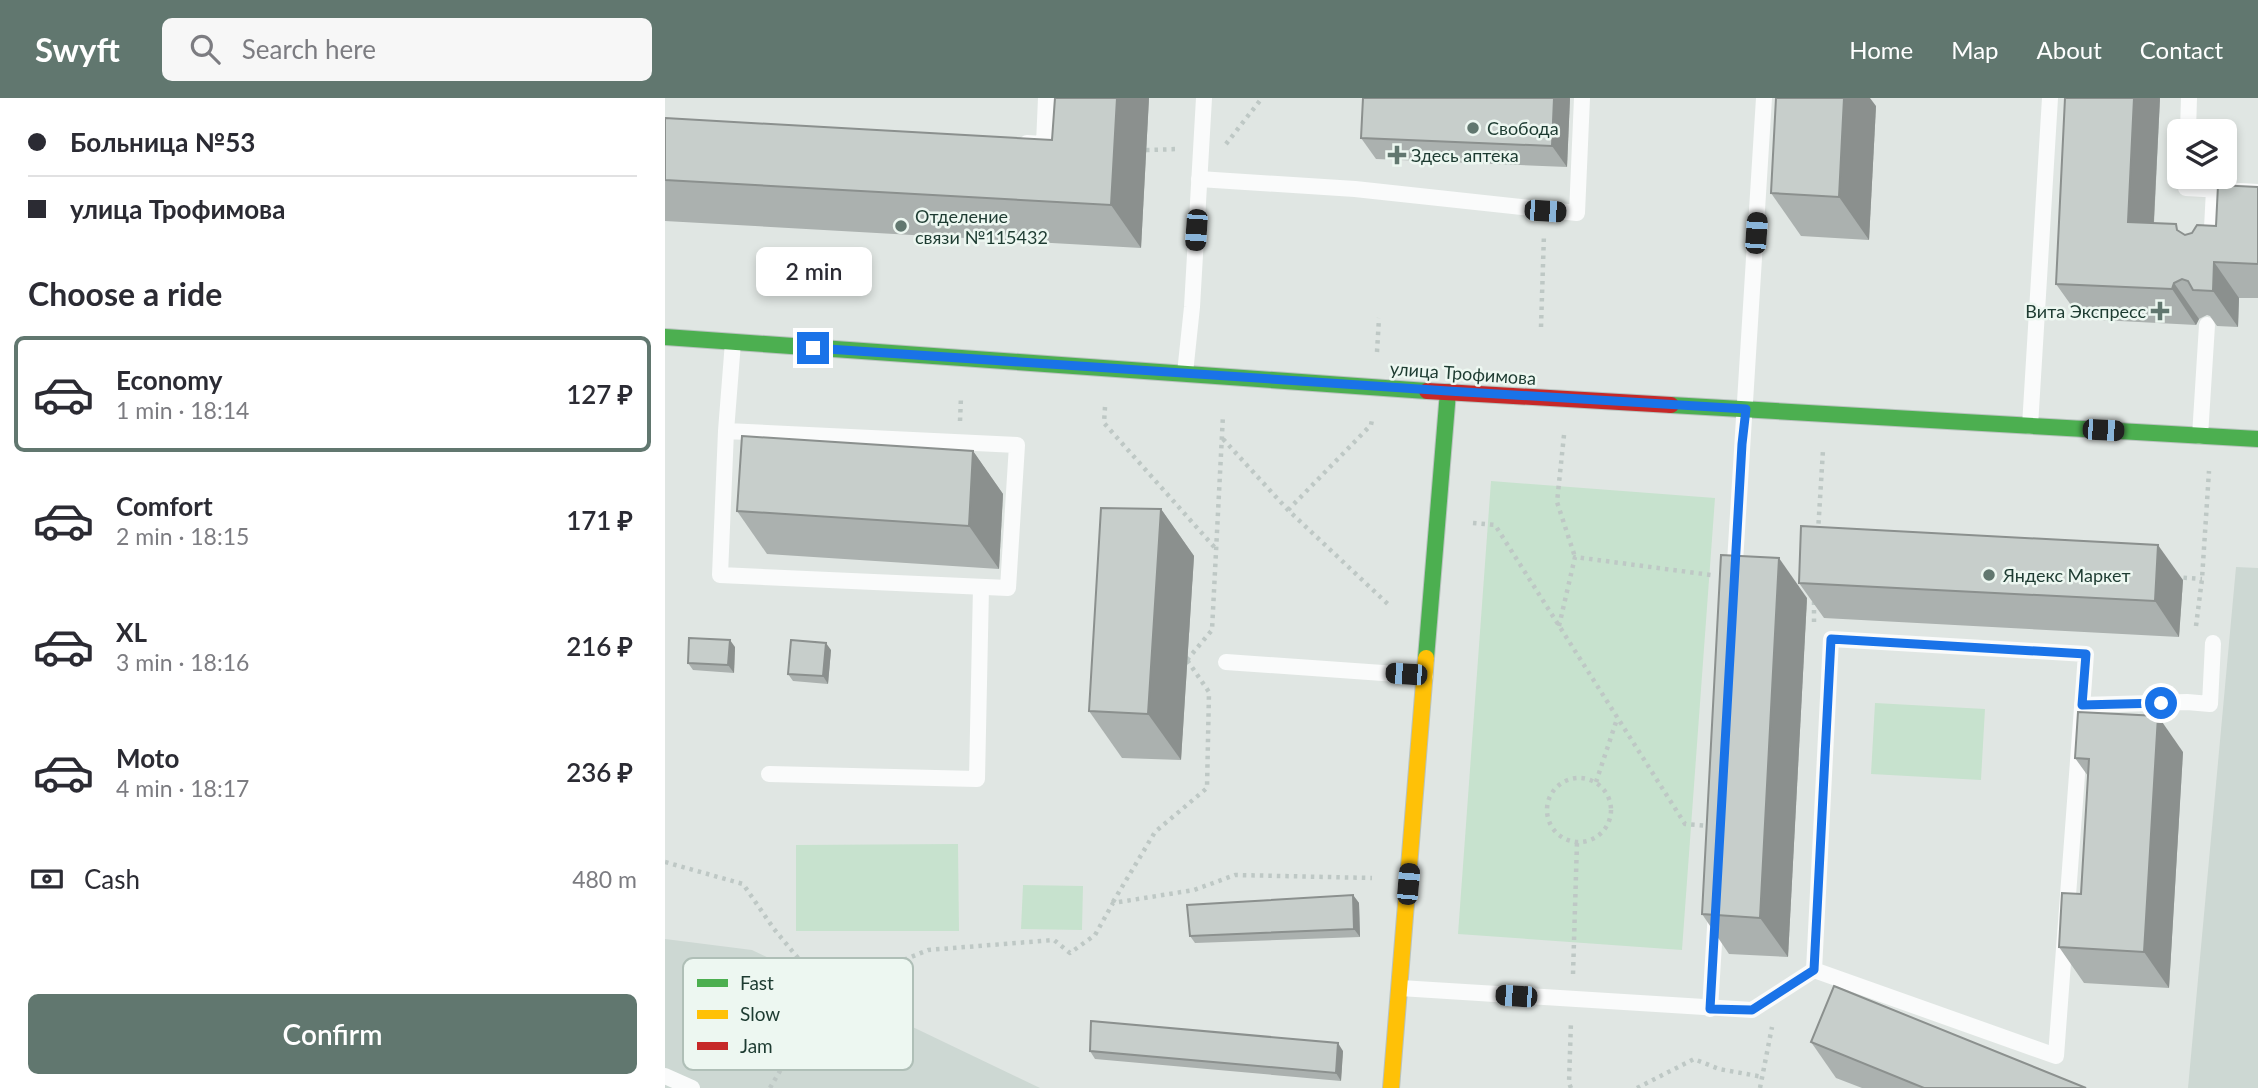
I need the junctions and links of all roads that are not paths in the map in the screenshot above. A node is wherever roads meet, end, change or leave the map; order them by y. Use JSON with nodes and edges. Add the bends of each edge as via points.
{"nodes":[{"id":1,"x":1046,"y":98,"type":"edge"},
{"id":2,"x":1204,"y":98,"type":"edge"},
{"id":3,"x":1582,"y":98,"type":"edge"},
{"id":4,"x":1764,"y":98,"type":"edge"},
{"id":5,"x":2050,"y":98,"type":"edge"},
{"id":6,"x":2189,"y":98,"type":"edge"},
{"id":7,"x":2188,"y":119,"type":"edge"},
{"id":8,"x":1017,"y":143,"type":"edge"},
{"id":9,"x":1199,"y":179,"type":"junction"},
{"id":10,"x":2200,"y":189,"type":"edge"},
{"id":11,"x":2214,"y":190,"type":"junction"},
{"id":12,"x":2258,"y":192,"type":"edge"},
{"id":13,"x":2211,"y":260,"type":"edge"},
{"id":14,"x":2207,"y":325,"type":"edge"},
{"id":15,"x":665,"y":337,"type":"edge"},
{"id":16,"x":733,"y":342,"type":"junction"},
{"id":17,"x":1185,"y":373,"type":"junction"},
{"id":18,"x":1448,"y":391,"type":"junction"},
{"id":19,"x":1746,"y":409,"type":"junction"},
{"id":20,"x":2030,"y":426,"type":"junction"},
{"id":21,"x":726,"y":431,"type":"junction"},
{"id":22,"x":2200,"y":436,"type":"junction"},
{"id":23,"x":2258,"y":439,"type":"edge"},
{"id":24,"x":1734,"y":584,"type":"edge"},
{"id":25,"x":981,"y":587,"type":"junction"},
{"id":26,"x":2213,"y":643,"type":"dead end"},
{"id":27,"x":1226,"y":662,"type":"dead end"},
{"id":28,"x":1425,"y":676,"type":"junction"},
{"id":29,"x":2082,"y":705,"type":"junction"},
{"id":30,"x":769,"y":774,"type":"dead end"},
{"id":31,"x":1717,"y":891,"type":"edge"},
{"id":32,"x":1814,"y":970,"type":"junction"},
{"id":33,"x":1400,"y":988,"type":"junction"},
{"id":34,"x":1710,"y":1009,"type":"junction"},
{"id":35,"x":665,"y":1076,"type":"edge"},
{"id":36,"x":692,"y":1088,"type":"edge"},
{"id":37,"x":1391,"y":1088,"type":"edge"}],
"edges":[{"from":1,"to":8,"type":"lane","via":[[1044,144]]},
{"from":2,"to":9,"type":"lane"},
{"from":3,"to":9,"type":"lane","via":[[1577,213],[1355,189]]},
{"from":4,"to":19,"type":"lane"},
{"from":5,"to":20,"type":"lane"},
{"from":6,"to":7,"type":"lane"},
{"from":9,"to":17,"type":"lane"},
{"from":10,"to":11,"type":"lane"},
{"from":11,"to":12,"type":"lane"},
{"from":11,"to":13,"type":"lane"},
{"from":14,"to":22,"type":"lane"},
{"from":15,"to":16,"type":"main road","name":"улица Трофимова"},
{"from":16,"to":17,"type":"main road","name":"улица Трофимова"},
{"from":16,"to":21,"type":"lane"},
{"from":17,"to":18,"type":"main road","name":"улица Трофимова"},
{"from":18,"to":19,"type":"main road","name":"улица Трофимова"},
{"from":18,"to":28,"type":"main road"},
{"from":19,"to":20,"type":"main road","name":"улица Трофимова"},
{"from":19,"to":24,"type":"lane"},
{"from":20,"to":22,"type":"main road","name":"улица Трофимова"},
{"from":21,"to":25,"type":"lane","via":[[720,575]]},
{"from":21,"to":25,"type":"lane","via":[[1017,445],[1008,588]]},
{"from":22,"to":23,"type":"main road","name":"улица Трофимова"},
{"from":25,"to":30,"type":"lane","via":[[977,779]]},
{"from":26,"to":29,"type":"lane","via":[[2210,704]]},
{"from":27,"to":28,"type":"lane"},
{"from":28,"to":33,"type":"main road"},
{"from":29,"to":32,"type":"lane","via":[[2056,1056]]},
{"from":29,"to":32,"type":"lane","via":[[2086,654],[1831,639]]},
{"from":31,"to":34,"type":"lane"},
{"from":32,"to":34,"type":"lane","via":[[1752,1010]]},
{"from":33,"to":34,"type":"lane"},
{"from":33,"to":37,"type":"main road"},
{"from":35,"to":36,"type":"lane"}]}
